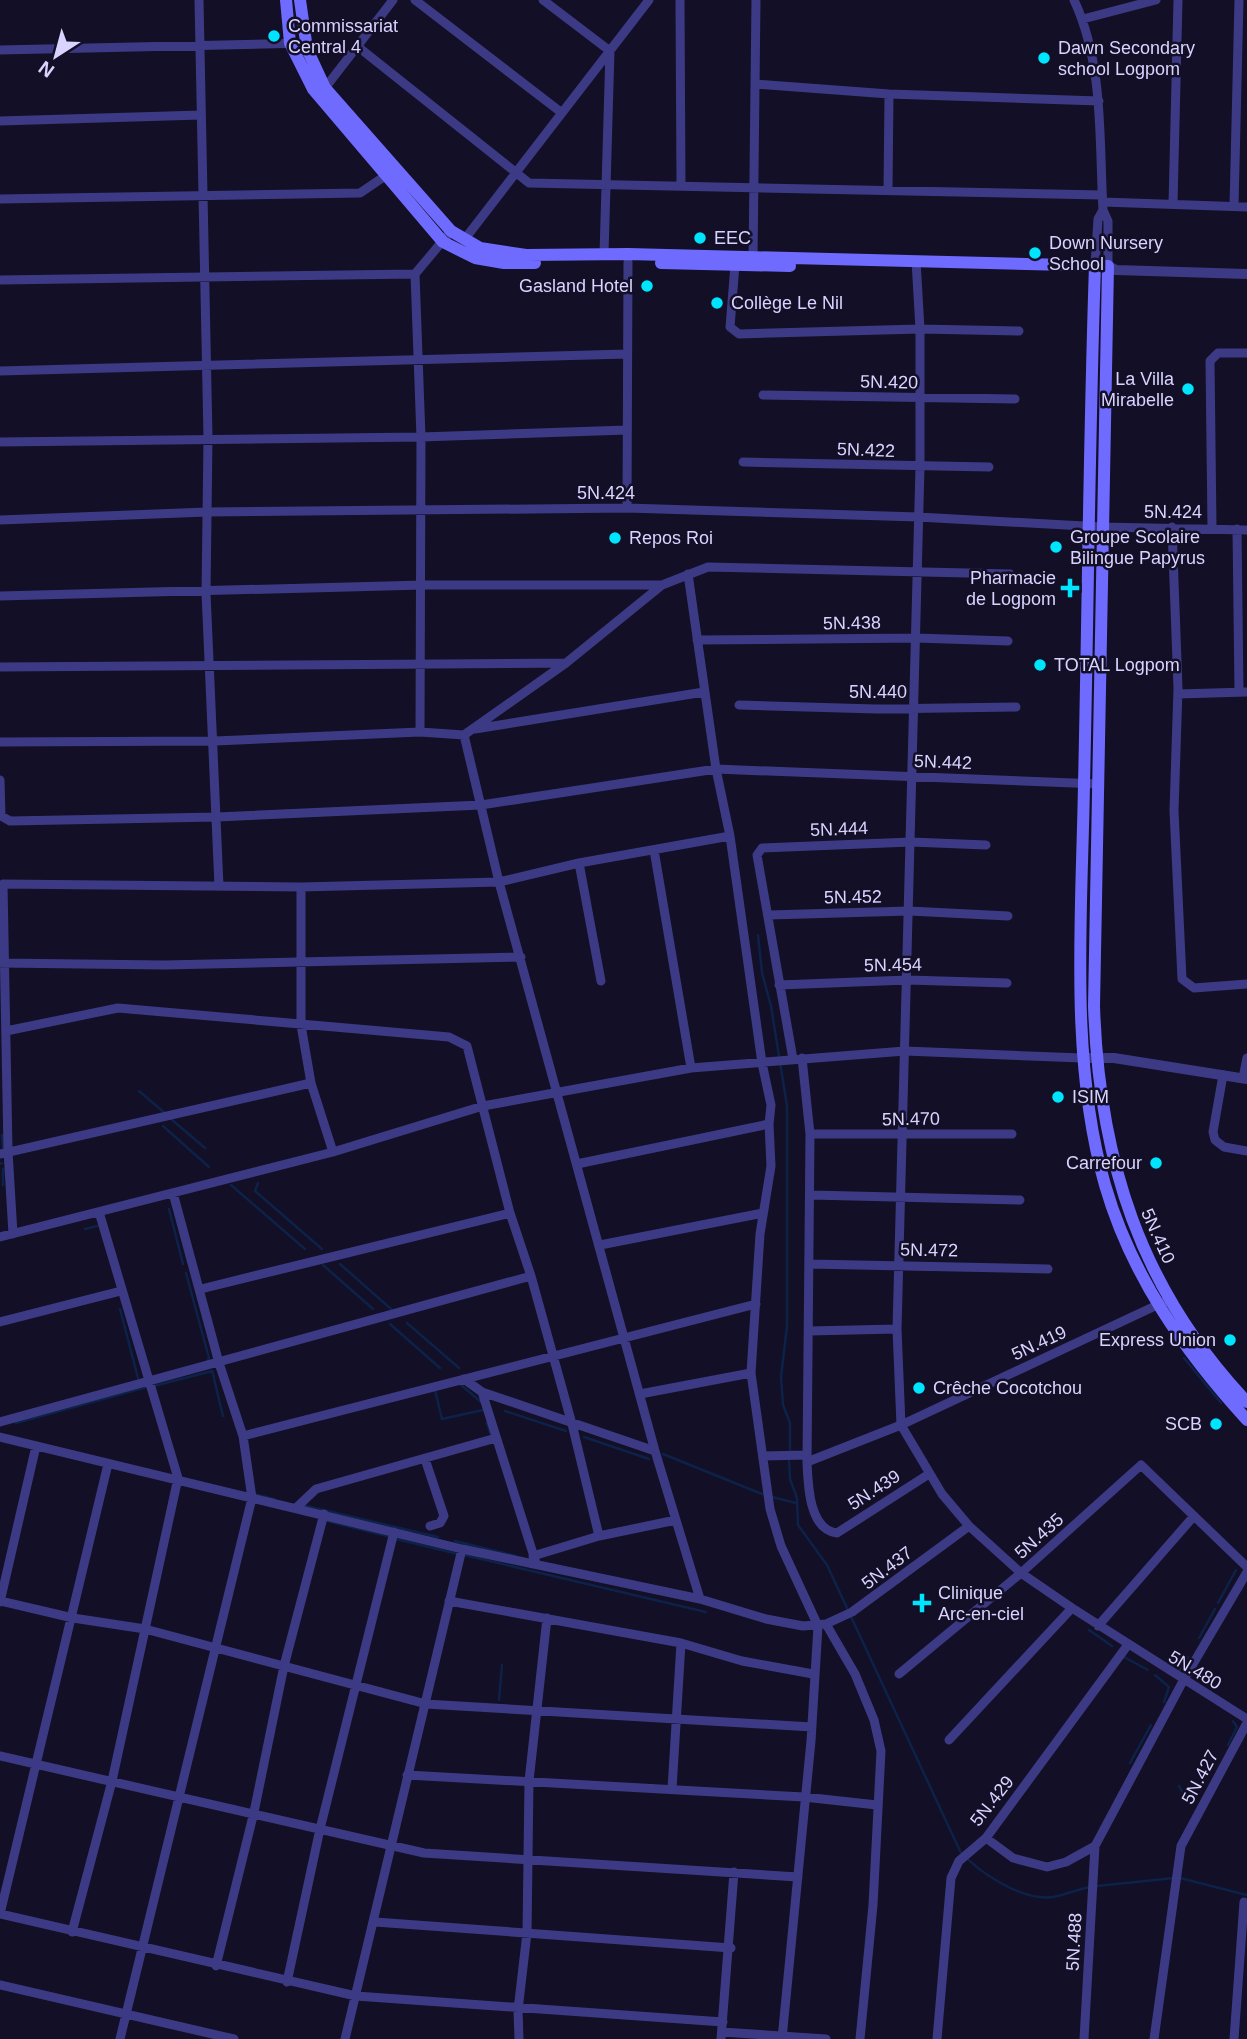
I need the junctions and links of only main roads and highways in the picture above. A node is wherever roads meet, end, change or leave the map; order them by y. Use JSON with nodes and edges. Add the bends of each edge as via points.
{"nodes":[{"id":1,"x":286,"y":0,"type":"edge"},
{"id":2,"x":300,"y":0,"type":"edge"},
{"id":3,"x":392,"y":172,"type":"junction"},
{"id":4,"x":447,"y":236,"type":"junction"},
{"id":5,"x":753,"y":261,"type":"junction"},
{"id":6,"x":1096,"y":527,"type":"junction"},
{"id":7,"x":1088,"y":975,"type":"junction"},
{"id":8,"x":1163,"y":1303,"type":"junction"},
{"id":9,"x":1247,"y":1402,"type":"edge"},
{"id":10,"x":1247,"y":1420,"type":"edge"}],
"edges":[{"from":1,"to":3,"type":"main road","via":[[290,43],[313,89]]},
{"from":2,"to":3,"type":"main road","via":[[312,64],[325,88]]},
{"from":3,"to":4,"type":"main road"},
{"from":4,"to":5,"type":"main road","via":[[495,253]]},
{"from":4,"to":5,"type":"main road","via":[[475,258],[496,262],[735,265]]},
{"from":5,"to":6,"type":"main road","via":[[1104,270]]},
{"from":6,"to":7,"type":"main road","via":[[1084,784]]},
{"from":6,"to":7,"type":"main road","via":[[1099,785]]},
{"from":7,"to":8,"type":"main road","name":"5N.410","via":[[1089,1058],[1108,1143]]},
{"from":8,"to":9,"type":"main road","name":"5N.410"},
{"from":8,"to":10,"type":"main road","via":[[1211,1380]]}]}
